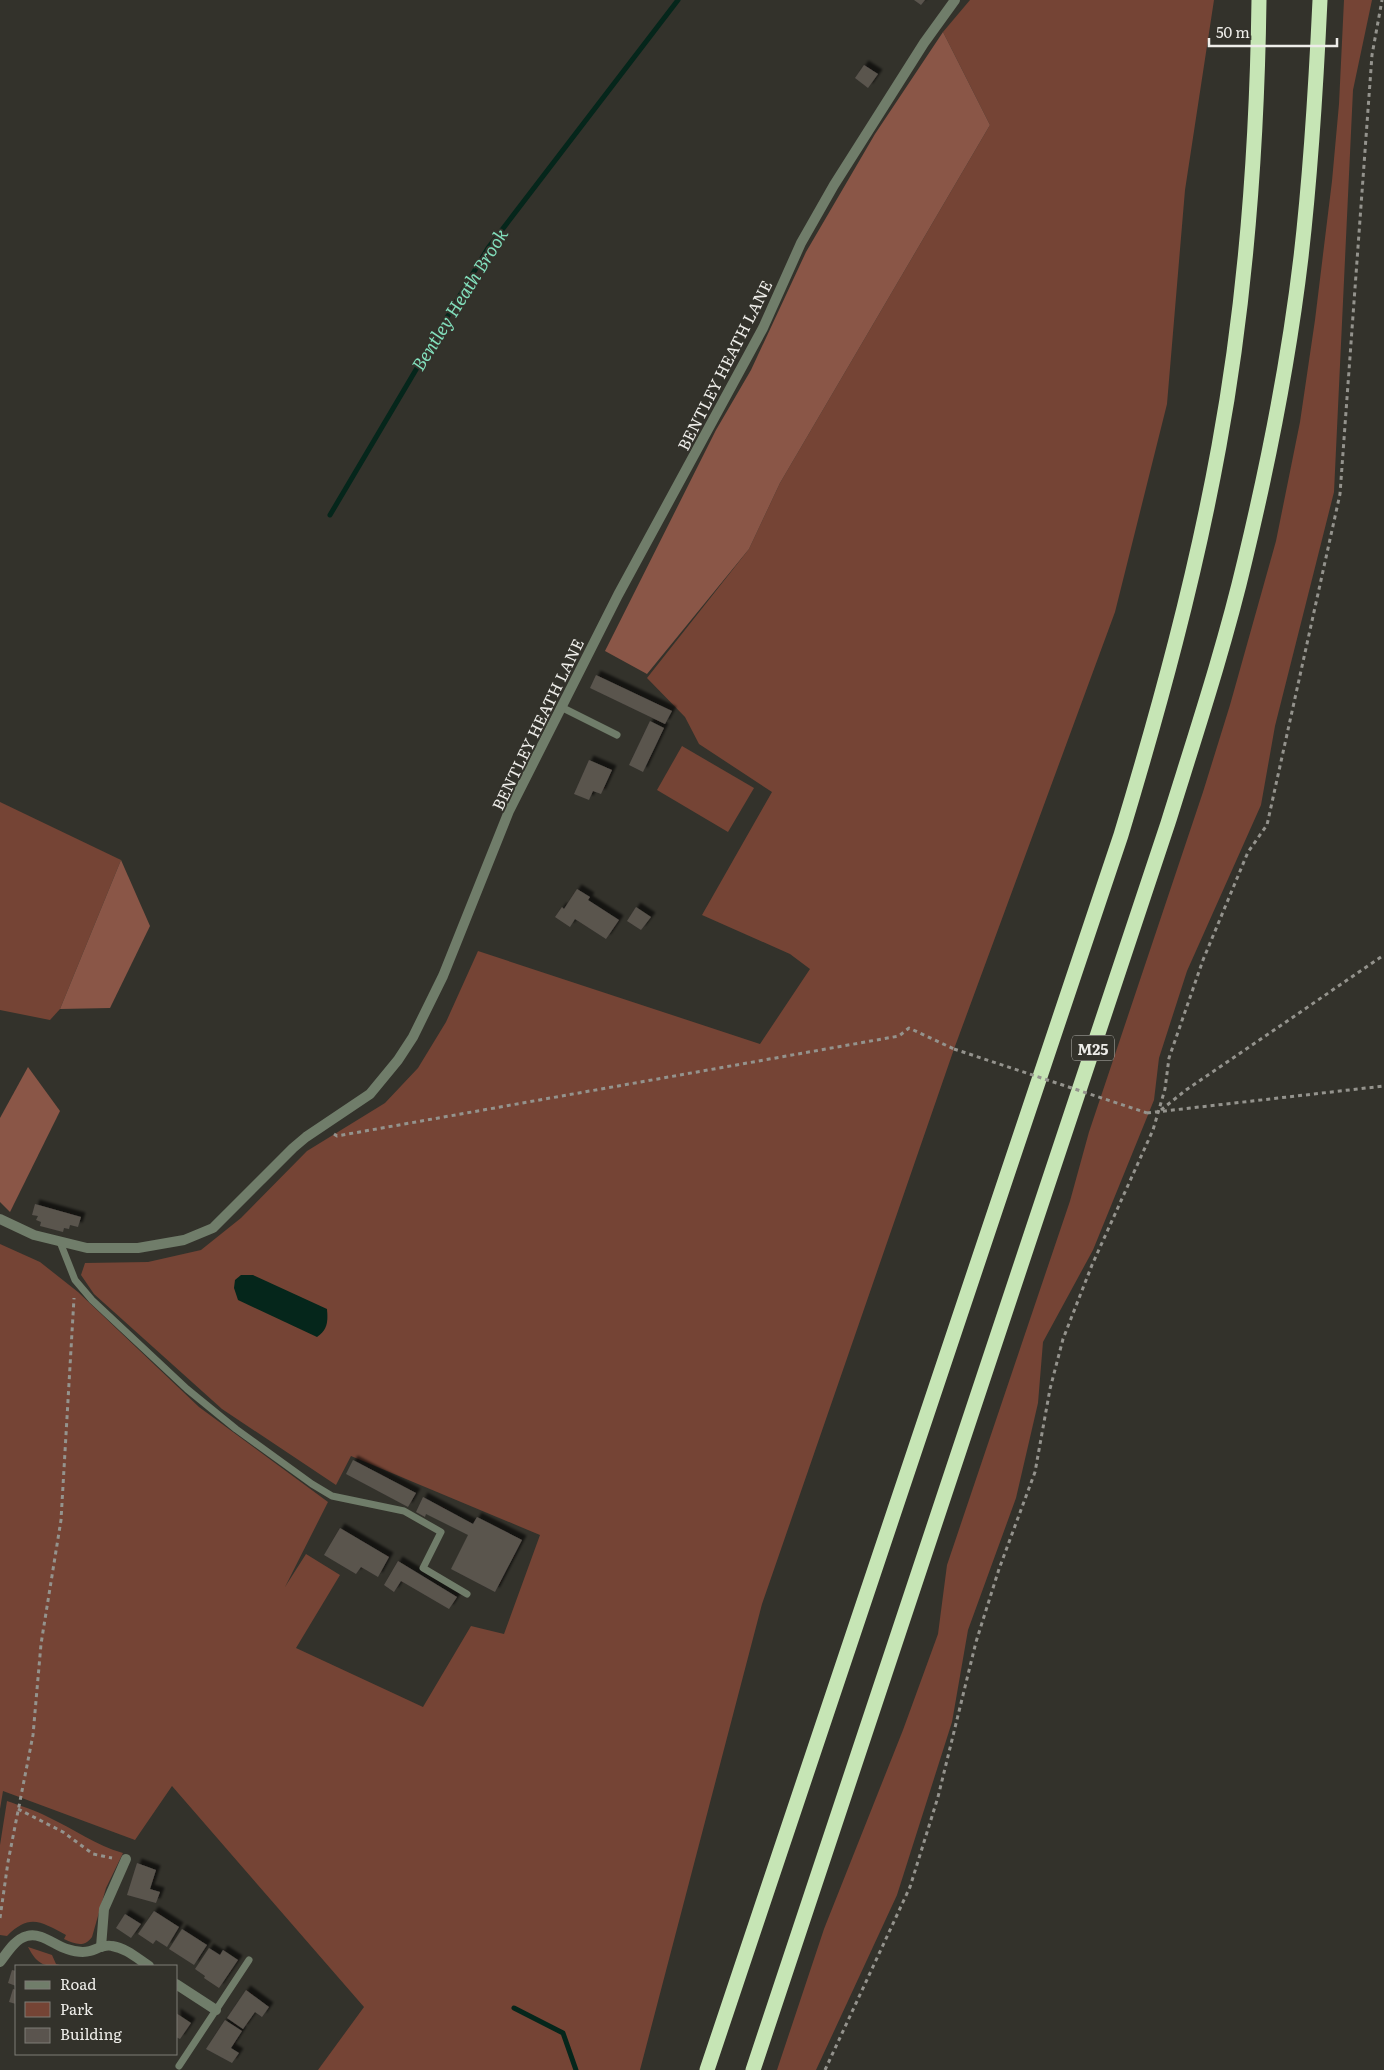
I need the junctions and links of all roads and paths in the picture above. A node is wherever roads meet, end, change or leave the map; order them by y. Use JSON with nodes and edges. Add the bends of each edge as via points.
{"nodes":[{"id":1,"x":955,"y":0,"type":"edge"},
{"id":2,"x":1259,"y":0,"type":"edge"},
{"id":3,"x":1320,"y":0,"type":"edge"},
{"id":4,"x":1382,"y":0,"type":"edge"},
{"id":5,"x":561,"y":707,"type":"junction"},
{"id":6,"x":617,"y":735,"type":"dead end"},
{"id":7,"x":1384,"y":955,"type":"edge"},
{"id":8,"x":1384,"y":1086,"type":"edge"},
{"id":9,"x":1160,"y":1111,"type":"junction"},
{"id":10,"x":323,"y":1126,"type":"junction"},
{"id":11,"x":0,"y":1219,"type":"edge"},
{"id":12,"x":60,"y":1242,"type":"junction"},
{"id":13,"x":75,"y":1280,"type":"junction"},
{"id":14,"x":467,"y":1594,"type":"dead end"},
{"id":15,"x":18,"y":1810,"type":"junction"},
{"id":16,"x":126,"y":1860,"type":"joint"},
{"id":17,"x":0,"y":1918,"type":"edge"},
{"id":18,"x":101,"y":1946,"type":"junction"},
{"id":19,"x":249,"y":1960,"type":"dead end"},
{"id":20,"x":0,"y":1962,"type":"edge"},
{"id":21,"x":147,"y":1965,"type":"edge"},
{"id":22,"x":178,"y":1985,"type":"edge"},
{"id":23,"x":216,"y":2010,"type":"junction"},
{"id":24,"x":179,"y":2066,"type":"dead end"},
{"id":25,"x":707,"y":2070,"type":"edge"},
{"id":26,"x":753,"y":2070,"type":"edge"},
{"id":27,"x":825,"y":2070,"type":"edge"}],
"edges":[{"from":1,"to":5,"type":"street","name":"BENTLEY HEATH LANE","via":[[919,51],[801,243],[763,328]]},
{"from":2,"to":25,"type":"highway","number":"M25","via":[[1254,156],[1233,356],[1214,474],[1180,629],[1153,731],[1121,835]]},
{"from":3,"to":26,"type":"highway","number":"M25","via":[[1310,174],[1289,343],[1251,533],[1222,651],[1168,824]]},
{"from":4,"to":9,"type":"path","via":[[1372,56],[1340,494],[1267,826],[1248,852],[1203,960],[1170,1058]]},
{"from":5,"to":6,"type":"lane"},
{"from":5,"to":10,"type":"street","name":"BENTLEY HEATH LANE","via":[[510,811],[443,976],[414,1037],[370,1094]]},
{"from":7,"to":9,"type":"path"},
{"from":8,"to":9,"type":"path"},
{"from":9,"to":10,"type":"path","bridge":true,"via":[[1147,1113],[954,1049],[909,1028],[899,1036],[336,1136]]},
{"from":9,"to":27,"type":"path","via":[[1062,1339],[1034,1472],[976,1642],[938,1797],[910,1887]]},
{"from":10,"to":12,"type":"street","name":"BENTLEY HEATH LANE","via":[[293,1148],[213,1228],[184,1240],[138,1248],[87,1248]]},
{"from":11,"to":12,"type":"street","name":"BENTLEY HEATH LANE","via":[[34,1235]]},
{"from":12,"to":13,"type":"lane"},
{"from":13,"to":14,"type":"lane","via":[[187,1389],[312,1484],[332,1496],[404,1511],[441,1532],[423,1568]]},
{"from":13,"to":15,"type":"path","via":[[60,1520],[41,1644],[33,1735]]},
{"from":15,"to":16,"type":"path","via":[[62,1832],[93,1854]]},
{"from":15,"to":17,"type":"path"},
{"from":16,"to":18,"type":"street","via":[[104,1909]]},
{"from":18,"to":20,"type":"street","via":[[78,1951],[29,1935],[15,1943]]},
{"from":18,"to":21,"type":"street","via":[[126,1951]]},
{"from":19,"to":23,"type":"lane"},
{"from":22,"to":23,"type":"street"},
{"from":23,"to":24,"type":"lane"}]}
